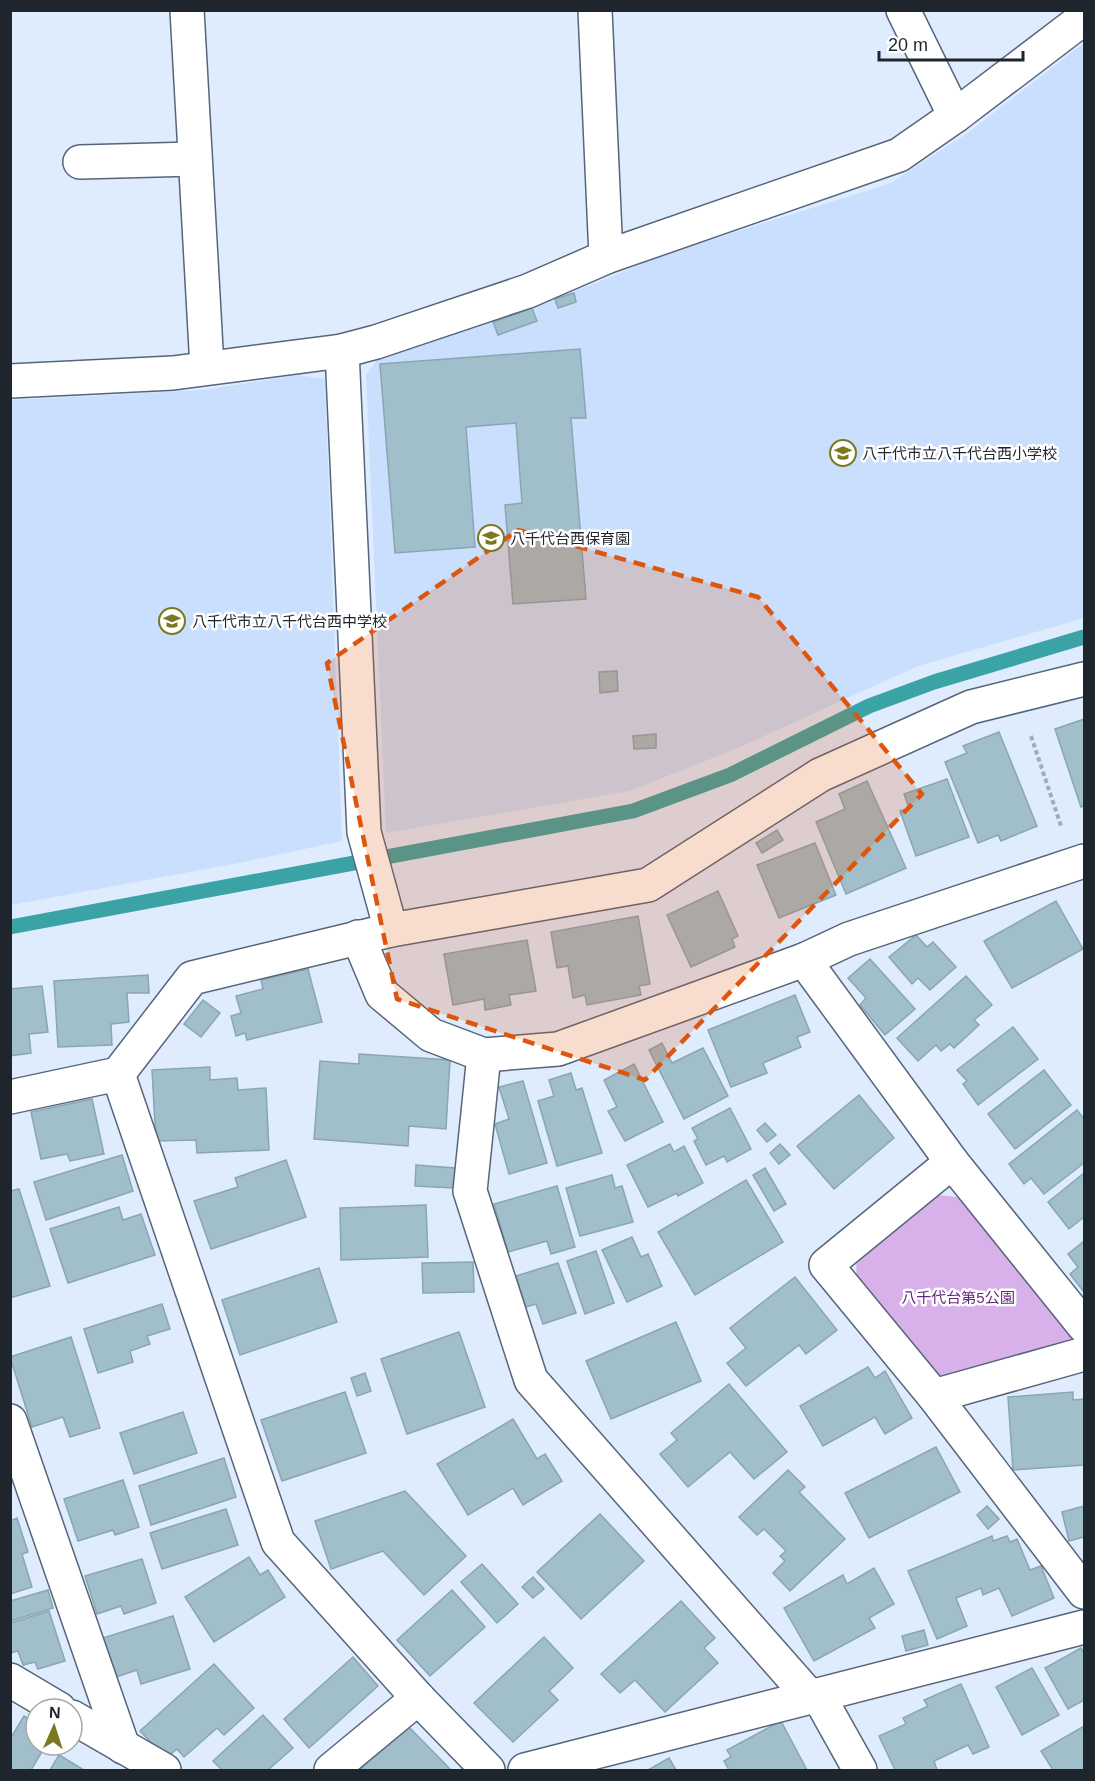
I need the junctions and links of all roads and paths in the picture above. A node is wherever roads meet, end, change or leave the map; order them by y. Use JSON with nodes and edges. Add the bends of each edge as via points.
{"nodes":[{"id":1,"x":187,"y":10,"type":"edge"},
{"id":2,"x":596,"y":10,"type":"edge"},
{"id":3,"x":903,"y":10,"type":"edge"},
{"id":4,"x":1084,"y":18,"type":"edge"},
{"id":5,"x":955,"y":116,"type":"junction"},
{"id":6,"x":194,"y":159,"type":"junction"},
{"id":7,"x":80,"y":162,"type":"dead end"},
{"id":8,"x":606,"y":257,"type":"junction"},
{"id":9,"x":342,"y":351,"type":"junction"},
{"id":10,"x":207,"y":367,"type":"junction"},
{"id":11,"x":10,"y":381,"type":"edge"},
{"id":12,"x":1084,"y":679,"type":"edge"},
{"id":13,"x":1018,"y":696,"type":"junction"},
{"id":14,"x":1081,"y":869,"type":"edge"},
{"id":15,"x":391,"y":930,"type":"junction"},
{"id":16,"x":358,"y":937,"type":"junction"},
{"id":17,"x":804,"y":960,"type":"junction"},
{"id":18,"x":484,"y":1055,"type":"junction"},
{"id":19,"x":118,"y":1074,"type":"junction"},
{"id":20,"x":10,"y":1097,"type":"edge"},
{"id":21,"x":952,"y":1161,"type":"junction"},
{"id":22,"x":1084,"y":1326,"type":"edge"},
{"id":23,"x":1084,"y":1354,"type":"edge"},
{"id":24,"x":934,"y":1396,"type":"junction"},
{"id":25,"x":10,"y":1421,"type":"edge"},
{"id":26,"x":1084,"y":1592,"type":"edge"},
{"id":27,"x":1084,"y":1627,"type":"edge"},
{"id":28,"x":10,"y":1680,"type":"edge"},
{"id":29,"x":814,"y":1696,"type":"junction"},
{"id":30,"x":39,"y":1697,"type":"edge"},
{"id":31,"x":418,"y":1698,"type":"junction"},
{"id":32,"x":84,"y":1724,"type":"edge"},
{"id":33,"x":123,"y":1747,"type":"junction"},
{"id":34,"x":164,"y":1770,"type":"edge"},
{"id":35,"x":331,"y":1770,"type":"edge"},
{"id":36,"x":488,"y":1770,"type":"edge"},
{"id":37,"x":525,"y":1770,"type":"edge"},
{"id":38,"x":860,"y":1770,"type":"edge"}],
"edges":[{"from":1,"to":6,"type":"street"},
{"from":2,"to":8,"type":"street"},
{"from":3,"to":5,"type":"street"},
{"from":4,"to":5,"type":"street"},
{"from":5,"to":8,"type":"street","via":[[899,155]]},
{"from":6,"to":7,"type":"street"},
{"from":6,"to":10,"type":"street"},
{"from":8,"to":9,"type":"street","via":[[528,291]]},
{"from":9,"to":10,"type":"street"},
{"from":9,"to":15,"type":"street","via":[[364,832]]},
{"from":10,"to":11,"type":"street","via":[[173,373]]},
{"from":12,"to":13,"type":"street"},
{"from":13,"to":14,"type":"path"},
{"from":13,"to":15,"type":"street","via":[[970,707],[820,775],[648,885]]},
{"from":14,"to":17,"type":"street","via":[[849,939]]},
{"from":15,"to":16,"type":"street"},
{"from":16,"to":18,"type":"street","via":[[382,994],[431,1035]]},
{"from":16,"to":19,"type":"street","via":[[192,978]]},
{"from":17,"to":18,"type":"street","via":[[558,1049]]},
{"from":17,"to":21,"type":"street"},
{"from":18,"to":29,"type":"street","via":[[470,1191],[531,1380]]},
{"from":19,"to":20,"type":"street"},
{"from":19,"to":31,"type":"street","via":[[278,1542]]},
{"from":21,"to":22,"type":"street"},
{"from":21,"to":24,"type":"street","via":[[826,1265]]},
{"from":23,"to":24,"type":"street"},
{"from":24,"to":26,"type":"street"},
{"from":25,"to":33,"type":"street"},
{"from":27,"to":29,"type":"street"},
{"from":28,"to":30,"type":"street"},
{"from":29,"to":37,"type":"street"},
{"from":29,"to":38,"type":"street"},
{"from":31,"to":35,"type":"street"},
{"from":31,"to":36,"type":"street"},
{"from":32,"to":33,"type":"street"},
{"from":33,"to":34,"type":"street"}]}
